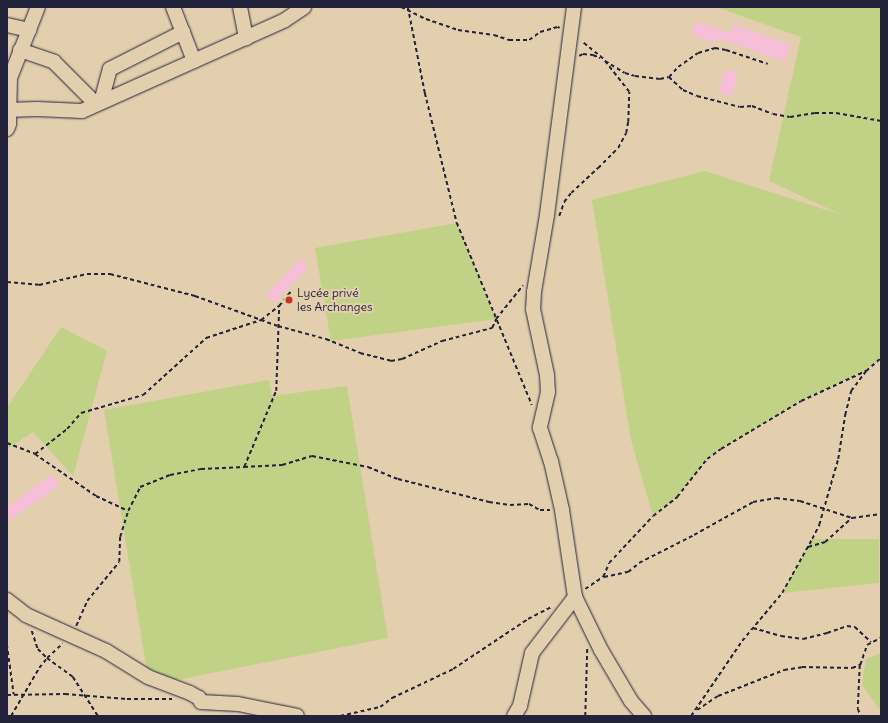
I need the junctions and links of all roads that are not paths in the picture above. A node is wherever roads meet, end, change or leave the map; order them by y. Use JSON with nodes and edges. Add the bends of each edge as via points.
{"nodes":[{"id":1,"x":38,"y":7,"type":"edge"},
{"id":2,"x":174,"y":7,"type":"edge"},
{"id":3,"x":240,"y":7,"type":"edge"},
{"id":4,"x":304,"y":7,"type":"edge"},
{"id":5,"x":574,"y":7,"type":"edge"},
{"id":6,"x":7,"y":25,"type":"edge"},
{"id":7,"x":29,"y":30,"type":"junction"},
{"id":8,"x":183,"y":32,"type":"junction"},
{"id":9,"x":246,"y":38,"type":"junction"},
{"id":10,"x":20,"y":50,"type":"junction"},
{"id":11,"x":194,"y":61,"type":"junction"},
{"id":12,"x":10,"y":69,"type":"edge"},
{"id":13,"x":99,"y":103,"type":"junction"},
{"id":14,"x":8,"y":110,"type":"edge"},
{"id":15,"x":7,"y":129,"type":"edge"},
{"id":16,"x":575,"y":597,"type":"junction"},
{"id":17,"x":7,"y":600,"type":"edge"},
{"id":18,"x":297,"y":716,"type":"edge"},
{"id":19,"x":514,"y":716,"type":"edge"},
{"id":20,"x":644,"y":716,"type":"edge"}],
"edges":[{"from":1,"to":7,"type":"street"},
{"from":2,"to":8,"type":"street"},
{"from":3,"to":9,"type":"street"},
{"from":4,"to":9,"type":"street","via":[[285,20]]},
{"from":5,"to":16,"type":"street","via":[[533,309],[547,375],[548,392],[540,428],[551,461],[562,510]]},
{"from":6,"to":7,"type":"street"},
{"from":7,"to":10,"type":"street"},
{"from":8,"to":11,"type":"street"},
{"from":8,"to":13,"type":"street","via":[[110,69]]},
{"from":9,"to":11,"type":"street"},
{"from":10,"to":12,"type":"street"},
{"from":10,"to":13,"type":"street","via":[[54,62]]},
{"from":11,"to":13,"type":"street"},
{"from":12,"to":14,"type":"street"},
{"from":13,"to":14,"type":"street","via":[[82,112]]},
{"from":14,"to":15,"type":"street"},
{"from":16,"to":19,"type":"street","via":[[532,653],[520,706]]},
{"from":16,"to":20,"type":"street","via":[[601,650],[631,701]]},
{"from":17,"to":18,"type":"street","via":[[26,615],[106,651],[148,677],[190,693],[201,702],[238,704]]}]}
